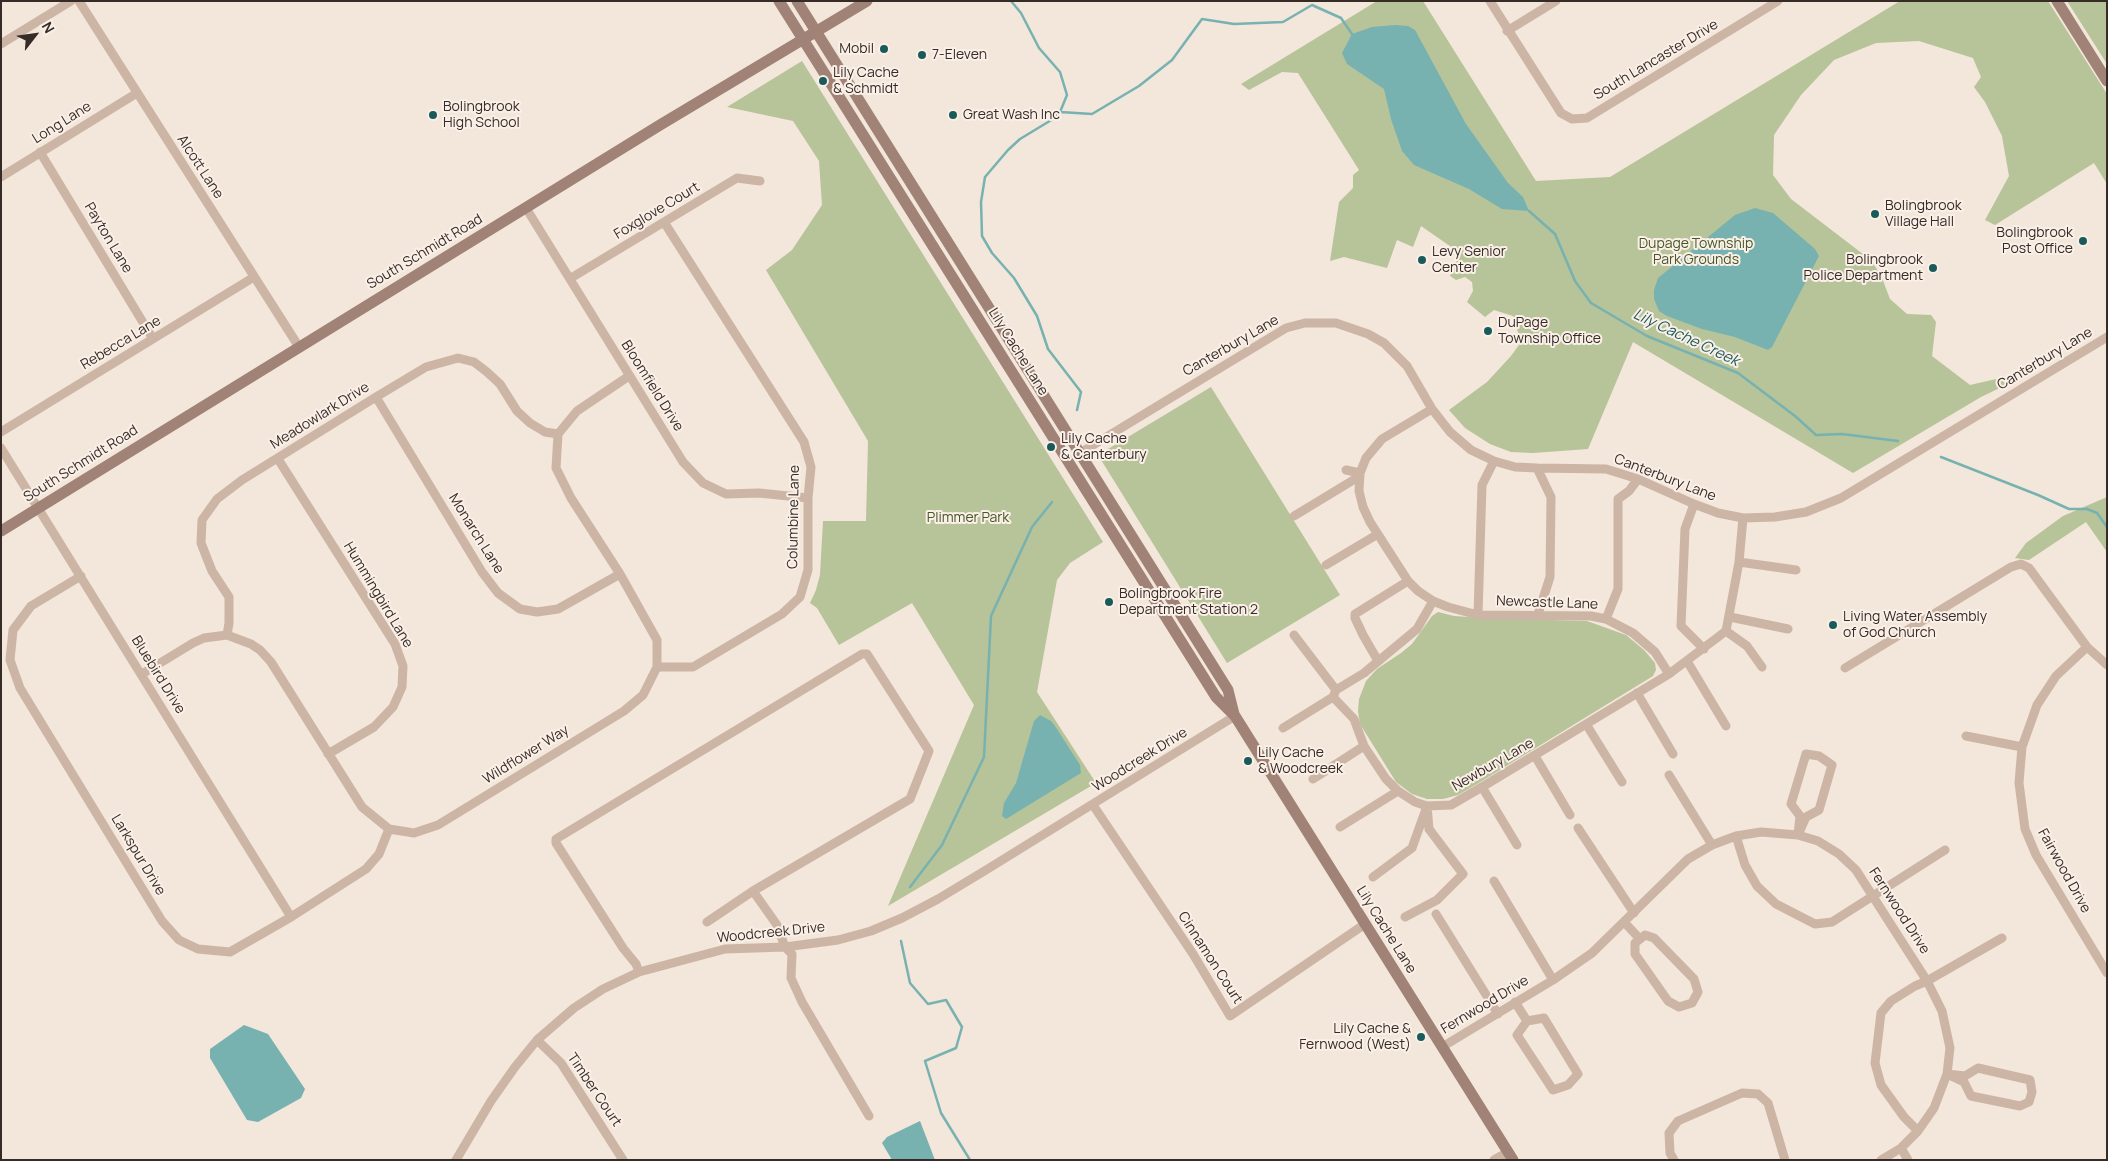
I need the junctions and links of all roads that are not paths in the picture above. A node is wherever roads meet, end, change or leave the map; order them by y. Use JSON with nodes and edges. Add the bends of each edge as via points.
{"nodes":[{"id":1,"x":71,"y":1,"type":"edge"},
{"id":2,"x":79,"y":1,"type":"edge"},
{"id":3,"x":779,"y":1,"type":"edge"},
{"id":4,"x":797,"y":1,"type":"edge"},
{"id":5,"x":867,"y":1,"type":"edge"},
{"id":6,"x":1490,"y":1,"type":"edge"},
{"id":7,"x":1556,"y":1,"type":"edge"},
{"id":8,"x":1778,"y":1,"type":"edge"},
{"id":9,"x":2057,"y":1,"type":"edge"},
{"id":10,"x":1507,"y":31,"type":"junction"},
{"id":11,"x":816,"y":32,"type":"junction"},
{"id":12,"x":804,"y":39,"type":"junction"},
{"id":13,"x":1,"y":44,"type":"edge"},
{"id":14,"x":2107,"y":81,"type":"edge"},
{"id":15,"x":136,"y":93,"type":"junction"},
{"id":16,"x":40,"y":152,"type":"junction"},
{"id":17,"x":1,"y":177,"type":"edge"},
{"id":18,"x":760,"y":181,"type":"dead end"},
{"id":19,"x":526,"y":208,"type":"junction"},
{"id":20,"x":664,"y":222,"type":"junction"},
{"id":21,"x":254,"y":277,"type":"junction"},
{"id":22,"x":571,"y":278,"type":"junction"},
{"id":23,"x":2107,"y":337,"type":"edge"},
{"id":24,"x":153,"y":339,"type":"junction"},
{"id":25,"x":299,"y":347,"type":"junction"},
{"id":26,"x":628,"y":376,"type":"junction"},
{"id":27,"x":376,"y":397,"type":"junction"},
{"id":28,"x":1432,"y":409,"type":"junction"},
{"id":29,"x":1,"y":432,"type":"edge"},
{"id":30,"x":558,"y":434,"type":"junction"},
{"id":31,"x":1,"y":448,"type":"edge"},
{"id":32,"x":1080,"y":453,"type":"junction"},
{"id":33,"x":278,"y":459,"type":"junction"},
{"id":34,"x":1068,"y":461,"type":"junction"},
{"id":35,"x":1494,"y":461,"type":"junction"},
{"id":36,"x":1537,"y":468,"type":"junction"},
{"id":37,"x":1346,"y":470,"type":"dead end"},
{"id":38,"x":1360,"y":475,"type":"junction"},
{"id":39,"x":1638,"y":479,"type":"junction"},
{"id":40,"x":808,"y":498,"type":"junction"},
{"id":41,"x":1694,"y":504,"type":"junction"},
{"id":42,"x":39,"y":508,"type":"junction"},
{"id":43,"x":1294,"y":516,"type":"dead end"},
{"id":44,"x":1743,"y":518,"type":"junction"},
{"id":45,"x":1,"y":530,"type":"edge"},
{"id":46,"x":1378,"y":534,"type":"junction"},
{"id":47,"x":1739,"y":562,"type":"junction"},
{"id":48,"x":1326,"y":565,"type":"dead end"},
{"id":49,"x":1796,"y":570,"type":"dead end"},
{"id":50,"x":620,"y":574,"type":"junction"},
{"id":51,"x":81,"y":576,"type":"junction"},
{"id":52,"x":1408,"y":580,"type":"junction"},
{"id":53,"x":1433,"y":601,"type":"junction"},
{"id":54,"x":1538,"y":614,"type":"junction"},
{"id":55,"x":1478,"y":615,"type":"junction"},
{"id":56,"x":1730,"y":617,"type":"junction"},
{"id":57,"x":1606,"y":619,"type":"junction"},
{"id":58,"x":1788,"y":629,"type":"dead end"},
{"id":59,"x":1726,"y":631,"type":"junction"},
{"id":60,"x":1294,"y":635,"type":"dead end"},
{"id":61,"x":227,"y":636,"type":"junction"},
{"id":62,"x":2087,"y":647,"type":"junction"},
{"id":63,"x":1704,"y":649,"type":"junction"},
{"id":64,"x":1378,"y":661,"type":"junction"},
{"id":65,"x":1687,"y":661,"type":"junction"},
{"id":66,"x":2107,"y":665,"type":"edge"},
{"id":67,"x":1762,"y":666,"type":"dead end"},
{"id":68,"x":657,"y":668,"type":"junction"},
{"id":69,"x":1845,"y":668,"type":"dead end"},
{"id":70,"x":142,"y":674,"type":"junction"},
{"id":71,"x":1669,"y":674,"type":"junction"},
{"id":72,"x":1638,"y":693,"type":"junction"},
{"id":73,"x":1334,"y":694,"type":"junction"},
{"id":74,"x":1235,"y":716,"type":"junction"},
{"id":75,"x":1586,"y":724,"type":"junction"},
{"id":76,"x":1726,"y":726,"type":"dead end"},
{"id":77,"x":1283,"y":728,"type":"dead end"},
{"id":78,"x":1966,"y":736,"type":"dead end"},
{"id":79,"x":1364,"y":746,"type":"junction"},
{"id":80,"x":2022,"y":747,"type":"junction"},
{"id":81,"x":328,"y":754,"type":"junction"},
{"id":82,"x":1673,"y":754,"type":"dead end"},
{"id":83,"x":1535,"y":756,"type":"junction"},
{"id":84,"x":1669,"y":775,"type":"dead end"},
{"id":85,"x":1313,"y":779,"type":"dead end"},
{"id":86,"x":1622,"y":782,"type":"dead end"},
{"id":87,"x":1482,"y":787,"type":"junction"},
{"id":88,"x":1398,"y":791,"type":"junction"},
{"id":89,"x":1093,"y":806,"type":"junction"},
{"id":90,"x":1427,"y":806,"type":"junction"},
{"id":91,"x":1570,"y":816,"type":"dead end"},
{"id":92,"x":1340,"y":827,"type":"dead end"},
{"id":93,"x":1578,"y":828,"type":"dead end"},
{"id":94,"x":389,"y":829,"type":"junction"},
{"id":95,"x":1798,"y":835,"type":"junction"},
{"id":96,"x":1736,"y":836,"type":"junction"},
{"id":97,"x":1712,"y":844,"type":"junction"},
{"id":98,"x":1517,"y":845,"type":"dead end"},
{"id":99,"x":1945,"y":850,"type":"dead end"},
{"id":100,"x":1373,"y":877,"type":"dead end"},
{"id":101,"x":1494,"y":881,"type":"dead end"},
{"id":102,"x":753,"y":891,"type":"junction"},
{"id":103,"x":1873,"y":896,"type":"junction"},
{"id":104,"x":1634,"y":913,"type":"junction"},
{"id":105,"x":1436,"y":914,"type":"dead end"},
{"id":106,"x":291,"y":917,"type":"junction"},
{"id":107,"x":1405,"y":917,"type":"dead end"},
{"id":108,"x":708,"y":922,"type":"dead end"},
{"id":109,"x":1624,"y":923,"type":"junction"},
{"id":110,"x":1365,"y":924,"type":"junction"},
{"id":111,"x":1639,"y":938,"type":"junction"},
{"id":112,"x":2002,"y":938,"type":"dead end"},
{"id":113,"x":785,"y":947,"type":"junction"},
{"id":114,"x":639,"y":972,"type":"junction"},
{"id":115,"x":2107,"y":973,"type":"edge"},
{"id":116,"x":1553,"y":980,"type":"junction"},
{"id":117,"x":1927,"y":981,"type":"junction"},
{"id":118,"x":1515,"y":1002,"type":"junction"},
{"id":119,"x":1498,"y":1014,"type":"junction"},
{"id":120,"x":1526,"y":1021,"type":"junction"},
{"id":121,"x":537,"y":1040,"type":"junction"},
{"id":122,"x":1442,"y":1047,"type":"junction"},
{"id":123,"x":1947,"y":1074,"type":"junction"},
{"id":124,"x":869,"y":1116,"type":"dead end"},
{"id":125,"x":1918,"y":1131,"type":"junction"},
{"id":126,"x":1901,"y":1148,"type":"junction"},
{"id":127,"x":1510,"y":1156,"type":"edge"},
{"id":128,"x":456,"y":1160,"type":"edge"},
{"id":129,"x":623,"y":1160,"type":"edge"},
{"id":130,"x":1494,"y":1160,"type":"edge"},
{"id":131,"x":1674,"y":1160,"type":"edge"},
{"id":132,"x":1785,"y":1160,"type":"edge"},
{"id":133,"x":1881,"y":1160,"type":"edge"},
{"id":134,"x":1908,"y":1160,"type":"edge"}],
"edges":[{"from":1,"to":13,"type":"street"},
{"from":2,"to":15,"type":"street","name":"Alcott Lane"},
{"from":3,"to":12,"type":"street","name":"Lily Cache Lane"},
{"from":4,"to":11,"type":"street","name":"Lily Cache Lane"},
{"from":5,"to":11,"type":"street","name":"South Schmidt Road"},
{"from":6,"to":10,"type":"street"},
{"from":7,"to":10,"type":"street"},
{"from":8,"to":10,"type":"street","name":"South Lancaster Drive","via":[[1587,118],[1572,119],[1561,113]]},
{"from":9,"to":14,"type":"street"},
{"from":11,"to":12,"type":"street","name":"South Schmidt Road"},
{"from":11,"to":32,"type":"street","name":"Lily Cache Lane"},
{"from":12,"to":19,"type":"street","name":"South Schmidt Road"},
{"from":12,"to":34,"type":"street","name":"Lily Cache Lane"},
{"from":15,"to":16,"type":"street","name":"Long Lane"},
{"from":15,"to":21,"type":"street","name":"Alcott Lane"},
{"from":16,"to":17,"type":"street","name":"Long Lane"},
{"from":16,"to":24,"type":"street","name":"Payton Lane"},
{"from":18,"to":20,"type":"street","name":"Foxglove Court","via":[[737,178]]},
{"from":19,"to":22,"type":"street","name":"Bloomfield Drive"},
{"from":19,"to":25,"type":"street","name":"South Schmidt Road"},
{"from":20,"to":22,"type":"street","name":"Foxglove Court"},
{"from":20,"to":40,"type":"street","name":"Columbine Lane","via":[[804,442],[811,467]]},
{"from":21,"to":24,"type":"street","name":"Rebecca Lane"},
{"from":21,"to":25,"type":"street","name":"Alcott Lane"},
{"from":22,"to":26,"type":"street","name":"Bloomfield Drive"},
{"from":23,"to":44,"type":"street","name":"Canterbury Lane","via":[[1841,498],[1806,512]]},
{"from":24,"to":29,"type":"street","name":"Rebecca Lane"},
{"from":25,"to":42,"type":"street","name":"South Schmidt Road"},
{"from":26,"to":30,"type":"street","via":[[576,411]]},
{"from":26,"to":40,"type":"street","name":"Bloomfield Drive","via":[[683,462],[703,483],[726,494],[759,493]]},
{"from":27,"to":30,"type":"street","name":"Meadowlark Drive","via":[[426,367],[458,358],[474,362],[487,372],[530,423],[545,432]]},
{"from":27,"to":33,"type":"street","name":"Meadowlark Drive"},
{"from":27,"to":50,"type":"street","name":"Monarch Lane","via":[[482,572],[498,593],[520,609],[537,612],[558,610]]},
{"from":28,"to":32,"type":"street","name":"Canterbury Lane","via":[[1407,366],[1384,343],[1336,322],[1305,323],[1286,328]]},
{"from":28,"to":35,"type":"street","name":"Canterbury Lane","via":[[1450,432],[1471,450]]},
{"from":28,"to":38,"type":"street","via":[[1382,439],[1366,458]]},
{"from":30,"to":50,"type":"street","name":"Wildflower Way","via":[[556,468],[571,498]]},
{"from":31,"to":42,"type":"street","name":"Bluebird Drive"},
{"from":32,"to":34,"type":"street"},
{"from":32,"to":74,"type":"street","name":"Lily Cache Lane","via":[[1228,690]]},
{"from":33,"to":61,"type":"street","name":"Meadowlark Drive","via":[[217,499],[202,520],[200,543],[228,597]]},
{"from":33,"to":81,"type":"street","name":"Hummingbird Lane","via":[[394,644],[403,666],[402,687],[392,707],[374,727]]},
{"from":34,"to":74,"type":"street","name":"Lily Cache Lane","via":[[1216,697]]},
{"from":35,"to":36,"type":"street","name":"Canterbury Lane"},
{"from":35,"to":55,"type":"street","via":[[1482,485]]},
{"from":36,"to":39,"type":"street","name":"Canterbury Lane","via":[[1606,469]]},
{"from":36,"to":54,"type":"street","via":[[1551,496],[1550,577]]},
{"from":37,"to":38,"type":"street"},
{"from":38,"to":43,"type":"street"},
{"from":38,"to":46,"type":"street","via":[[1363,507]]},
{"from":39,"to":41,"type":"street","name":"Canterbury Lane"},
{"from":39,"to":57,"type":"street","via":[[1618,499],[1618,589]]},
{"from":40,"to":68,"type":"street","name":"Columbine Lane","via":[[808,570],[800,597],[782,614],[693,667]]},
{"from":41,"to":44,"type":"street","name":"Canterbury Lane"},
{"from":41,"to":63,"type":"street","via":[[1685,529],[1681,626]]},
{"from":42,"to":45,"type":"street","name":"South Schmidt Road"},
{"from":42,"to":51,"type":"street","name":"Bluebird Drive"},
{"from":44,"to":47,"type":"street"},
{"from":46,"to":48,"type":"street"},
{"from":46,"to":52,"type":"street"},
{"from":47,"to":49,"type":"street"},
{"from":47,"to":56,"type":"street"},
{"from":50,"to":68,"type":"street","name":"Wildflower Way","via":[[657,640]]},
{"from":51,"to":70,"type":"street","name":"Bluebird Drive"},
{"from":51,"to":106,"type":"street","name":"Larkspur Drive","via":[[31,606],[13,630],[10,660],[20,688],[162,921],[179,940],[198,949],[230,952]]},
{"from":52,"to":53,"type":"street"},
{"from":52,"to":64,"type":"street","via":[[1355,614],[1362,635]]},
{"from":53,"to":55,"type":"street","name":"Newcastle Lane"},
{"from":53,"to":64,"type":"street","via":[[1417,629]]},
{"from":54,"to":55,"type":"street","name":"Newcastle Lane"},
{"from":54,"to":57,"type":"street","name":"Newcastle Lane"},
{"from":56,"to":58,"type":"street"},
{"from":56,"to":59,"type":"street"},
{"from":57,"to":71,"type":"street","name":"Newcastle Lane","via":[[1633,633],[1655,652]]},
{"from":59,"to":63,"type":"street","name":"Newbury Lane"},
{"from":59,"to":67,"type":"street","via":[[1747,646]]},
{"from":60,"to":73,"type":"street","name":"Newbury Lane"},
{"from":61,"to":70,"type":"street","via":[[204,638]]},
{"from":61,"to":81,"type":"street","via":[[251,644],[266,656]]},
{"from":62,"to":66,"type":"street"},
{"from":62,"to":69,"type":"street","via":[[2029,568],[2021,564],[2011,567]]},
{"from":62,"to":80,"type":"street","name":"Fairwood Drive","via":[[2056,676],[2037,705]]},
{"from":63,"to":65,"type":"street","name":"Newbury Lane"},
{"from":64,"to":73,"type":"street"},
{"from":65,"to":71,"type":"street","name":"Newbury Lane"},
{"from":65,"to":76,"type":"street"},
{"from":68,"to":94,"type":"street","name":"Wildflower Way","via":[[643,695],[624,711],[438,825],[414,833]]},
{"from":70,"to":106,"type":"street","name":"Bluebird Drive"},
{"from":71,"to":72,"type":"street","name":"Newbury Lane"},
{"from":72,"to":75,"type":"street","name":"Newbury Lane"},
{"from":72,"to":82,"type":"street"},
{"from":73,"to":77,"type":"street"},
{"from":73,"to":79,"type":"street","name":"Newbury Lane","via":[[1354,719]]},
{"from":74,"to":89,"type":"street","name":"Woodcreek Drive"},
{"from":74,"to":110,"type":"street","name":"Lily Cache Lane"},
{"from":75,"to":83,"type":"street","name":"Newbury Lane"},
{"from":75,"to":86,"type":"street"},
{"from":78,"to":80,"type":"street"},
{"from":79,"to":85,"type":"street"},
{"from":79,"to":88,"type":"street","name":"Newbury Lane"},
{"from":80,"to":115,"type":"street","name":"Fairwood Drive","via":[[2019,783],[2025,829],[2043,868]]},
{"from":81,"to":94,"type":"street","via":[[362,807]]},
{"from":83,"to":87,"type":"street","name":"Newbury Lane"},
{"from":83,"to":91,"type":"street"},
{"from":84,"to":97,"type":"street"},
{"from":87,"to":90,"type":"street","name":"Newbury Lane","via":[[1451,805]]},
{"from":87,"to":98,"type":"street"},
{"from":88,"to":90,"type":"street","name":"Newbury Lane"},
{"from":88,"to":92,"type":"street"},
{"from":89,"to":110,"type":"street","name":"Cinnamon Court","via":[[1193,954],[1230,1016]]},
{"from":89,"to":113,"type":"street","name":"Woodcreek Drive","via":[[938,900],[902,918],[838,940]]},
{"from":90,"to":100,"type":"street","via":[[1412,848]]},
{"from":90,"to":107,"type":"street","via":[[1429,829],[1463,874],[1437,900]]},
{"from":93,"to":104,"type":"street"},
{"from":94,"to":106,"type":"street","name":"Larkspur Drive","via":[[379,854],[366,869]]},
{"from":95,"to":95,"type":"street","via":[[1800,816],[1791,804],[1806,754],[1819,756],[1832,765],[1819,810],[1806,817]]},
{"from":95,"to":96,"type":"street","name":"Fernwood Drive","via":[[1761,832]]},
{"from":95,"to":103,"type":"street","name":"Fernwood Drive","via":[[1818,841],[1839,854],[1856,870]]},
{"from":96,"to":97,"type":"street","name":"Fernwood Drive"},
{"from":96,"to":103,"type":"street","via":[[1757,886],[1776,904],[1815,924],[1832,922]]},
{"from":97,"to":104,"type":"street","name":"Fernwood Drive","via":[[1688,860]]},
{"from":99,"to":103,"type":"street"},
{"from":101,"to":116,"type":"street"},
{"from":102,"to":108,"type":"street"},
{"from":102,"to":113,"type":"street","via":[[777,925]]},
{"from":102,"to":114,"type":"street","via":[[910,799],[929,751],[867,654],[556,839]]},
{"from":103,"to":117,"type":"street","name":"Fernwood Drive"},
{"from":104,"to":109,"type":"street","name":"Fernwood Drive"},
{"from":105,"to":119,"type":"street"},
{"from":109,"to":111,"type":"street"},
{"from":109,"to":116,"type":"street","name":"Fernwood Drive","via":[[1592,953]]},
{"from":110,"to":122,"type":"street","name":"Lily Cache Lane"},
{"from":111,"to":111,"type":"street","via":[[1635,943],[1635,954],[1668,1001],[1679,1007],[1692,1004],[1698,992],[1694,979],[1654,938],[1645,935]]},
{"from":112,"to":117,"type":"street"},
{"from":113,"to":114,"type":"street","name":"Woodcreek Drive","via":[[725,949]]},
{"from":113,"to":124,"type":"street","via":[[792,954],[791,978],[802,1002]]},
{"from":114,"to":121,"type":"street","name":"Woodcreek Drive","via":[[594,994]]},
{"from":116,"to":118,"type":"street","name":"Fernwood Drive"},
{"from":117,"to":123,"type":"street","name":"Fernwood Drive","via":[[1942,1011],[1950,1048]]},
{"from":117,"to":125,"type":"street","via":[[1891,1001],[1881,1013],[1875,1063],[1881,1085]]},
{"from":118,"to":119,"type":"street","name":"Fernwood Drive"},
{"from":118,"to":120,"type":"street"},
{"from":119,"to":122,"type":"street","name":"Fernwood Drive"},
{"from":120,"to":120,"type":"street","via":[[1544,1018],[1578,1074],[1568,1085],[1553,1090],[1517,1035]]},
{"from":121,"to":128,"type":"street","name":"Woodcreek Drive","via":[[491,1101]]},
{"from":121,"to":129,"type":"street","name":"Timber Court","via":[[561,1063]]},
{"from":122,"to":127,"type":"street","name":"Lily Cache Lane"},
{"from":123,"to":123,"type":"street","via":[[1964,1082],[1971,1096],[2020,1106],[2029,1102],[2032,1092],[2030,1080],[1978,1068],[1965,1076]]},
{"from":123,"to":125,"type":"street","name":"Fernwood Drive","via":[[1934,1108]]},
{"from":125,"to":126,"type":"street","name":"Fernwood Drive"},
{"from":126,"to":133,"type":"street","name":"Fernwood Drive"},
{"from":126,"to":134,"type":"street"},
{"from":127,"to":130,"type":"street"},
{"from":131,"to":132,"type":"street","via":[[1670,1153],[1669,1134],[1678,1121],[1742,1093],[1758,1094],[1768,1103]]}]}
